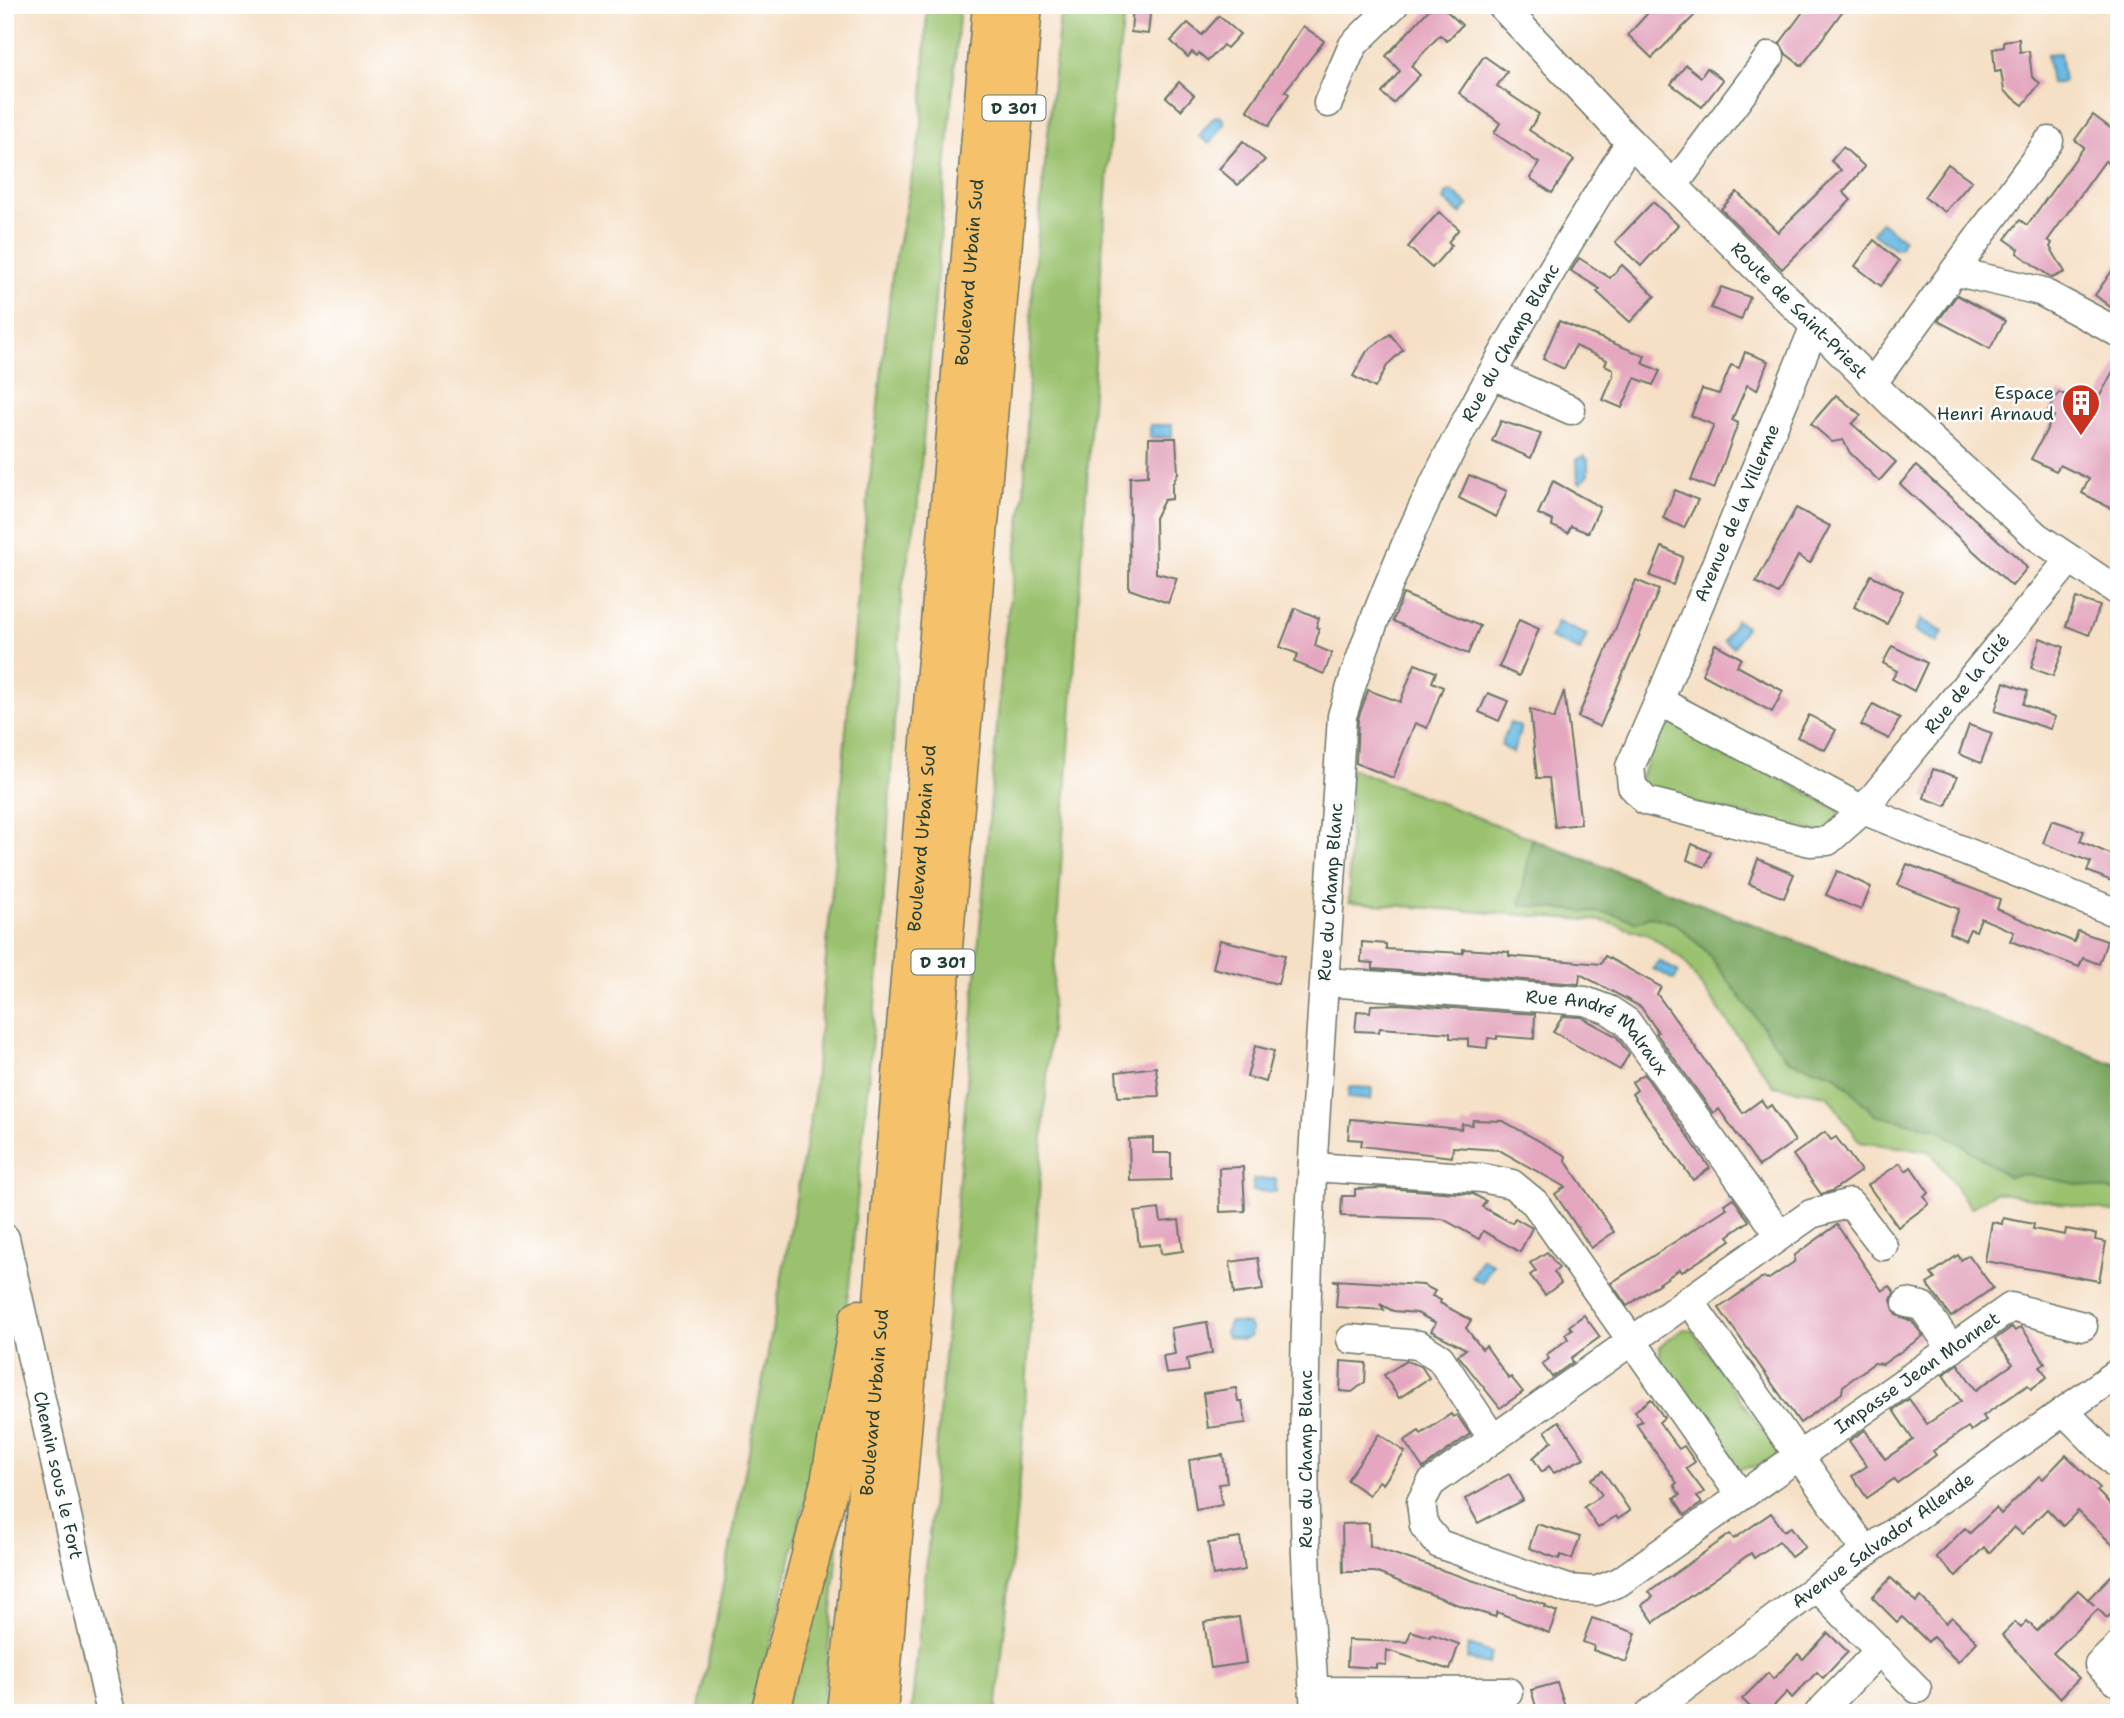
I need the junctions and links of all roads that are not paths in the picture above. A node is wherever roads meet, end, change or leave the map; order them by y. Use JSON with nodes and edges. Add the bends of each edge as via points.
{"nodes":[{"id":1,"x":992,"y":5,"type":"edge"},
{"id":2,"x":1023,"y":5,"type":"edge"},
{"id":3,"x":1394,"y":5,"type":"edge"},
{"id":4,"x":1501,"y":5,"type":"edge"},
{"id":5,"x":1770,"y":56,"type":"dead end"},
{"id":6,"x":1328,"y":103,"type":"dead end"},
{"id":7,"x":2049,"y":141,"type":"dead end"},
{"id":8,"x":1630,"y":142,"type":"junction"},
{"id":9,"x":1674,"y":185,"type":"junction"},
{"id":10,"x":1957,"y":272,"type":"junction"},
{"id":11,"x":1815,"y":326,"type":"junction"},
{"id":12,"x":2119,"y":333,"type":"edge"},
{"id":13,"x":1493,"y":375,"type":"junction"},
{"id":14,"x":1872,"y":384,"type":"junction"},
{"id":15,"x":1571,"y":410,"type":"dead end"},
{"id":16,"x":2070,"y":559,"type":"junction"},
{"id":17,"x":2117,"y":587,"type":"edge"},
{"id":18,"x":1659,"y":701,"type":"junction"},
{"id":19,"x":1863,"y":810,"type":"junction"},
{"id":20,"x":2119,"y":914,"type":"edge"},
{"id":21,"x":1326,"y":982,"type":"junction"},
{"id":22,"x":1314,"y":1167,"type":"junction"},
{"id":23,"x":890,"y":1222,"type":"junction"},
{"id":24,"x":1780,"y":1236,"type":"junction"},
{"id":25,"x":5,"y":1238,"type":"edge"},
{"id":26,"x":1883,"y":1246,"type":"dead end"},
{"id":27,"x":1689,"y":1300,"type":"junction"},
{"id":28,"x":1907,"y":1303,"type":"dead end"},
{"id":29,"x":2083,"y":1326,"type":"dead end"},
{"id":30,"x":1351,"y":1339,"type":"dead end"},
{"id":31,"x":1632,"y":1342,"type":"junction"},
{"id":32,"x":1952,"y":1349,"type":"junction"},
{"id":33,"x":2119,"y":1372,"type":"edge"},
{"id":34,"x":2065,"y":1412,"type":"junction"},
{"id":35,"x":1493,"y":1439,"type":"junction"},
{"id":36,"x":1798,"y":1458,"type":"junction"},
{"id":37,"x":2119,"y":1468,"type":"edge"},
{"id":38,"x":1741,"y":1496,"type":"junction"},
{"id":39,"x":1866,"y":1551,"type":"junction"},
{"id":40,"x":1817,"y":1587,"type":"junction"},
{"id":41,"x":2119,"y":1646,"type":"edge"},
{"id":42,"x":1879,"y":1651,"type":"junction"},
{"id":43,"x":2119,"y":1679,"type":"edge"},
{"id":44,"x":1917,"y":1689,"type":"dead end"},
{"id":45,"x":1508,"y":1692,"type":"dead end"},
{"id":46,"x":1315,"y":1702,"type":"edge"},
{"id":47,"x":111,"y":1713,"type":"edge"},
{"id":48,"x":770,"y":1713,"type":"edge"},
{"id":49,"x":846,"y":1713,"type":"edge"},
{"id":50,"x":878,"y":1713,"type":"edge"},
{"id":51,"x":1650,"y":1713,"type":"edge"},
{"id":52,"x":1819,"y":1713,"type":"edge"}],
"edges":[{"from":1,"to":23,"type":"highway","name":"Boulevard Urbain Sud","number":"D 301"},
{"from":2,"to":50,"type":"highway","name":"Boulevard Urbain Sud","number":"D 301"},
{"from":3,"to":6,"type":"street","via":[[1353,45]]},
{"from":4,"to":8,"type":"street","name":"Route de Saint-Priest"},
{"from":5,"to":9,"type":"street"},
{"from":7,"to":10,"type":"street"},
{"from":8,"to":9,"type":"street","name":"Route de Saint-Priest"},
{"from":8,"to":13,"type":"street","name":"Rue du Champ Blanc"},
{"from":9,"to":11,"type":"street","name":"Route de Saint-Priest"},
{"from":10,"to":12,"type":"street","via":[[2040,291]]},
{"from":10,"to":14,"type":"street"},
{"from":11,"to":14,"type":"street","name":"Route de Saint-Priest"},
{"from":11,"to":18,"type":"street","name":"Avenue de la Villerme"},
{"from":13,"to":15,"type":"street"},
{"from":13,"to":21,"type":"street","name":"Rue du Champ Blanc","via":[[1417,516],[1361,650],[1342,716]]},
{"from":14,"to":16,"type":"street","name":"Route de Saint-Priest","via":[[2036,536]]},
{"from":16,"to":17,"type":"street","name":"Route de Saint-Priest"},
{"from":16,"to":19,"type":"street","name":"Rue de la Cité"},
{"from":18,"to":19,"type":"street"},
{"from":18,"to":19,"type":"street","name":"Avenue de la Villerme","via":[[1630,767],[1632,786],[1646,801],[1810,842],[1828,841]]},
{"from":19,"to":20,"type":"street"},
{"from":21,"to":22,"type":"street","name":"Rue du Champ Blanc"},
{"from":21,"to":24,"type":"street","name":"Rue André Malraux","via":[[1585,1001],[1609,1010],[1627,1022]]},
{"from":22,"to":31,"type":"street","via":[[1482,1178],[1513,1185],[1535,1203]]},
{"from":22,"to":46,"type":"street","name":"Rue du Champ Blanc","via":[[1307,1332],[1306,1554]]},
{"from":23,"to":48,"type":"highway","via":[[870,1256],[830,1482]]},
{"from":23,"to":49,"type":"highway","name":"Boulevard Urbain Sud","number":"D 301"},
{"from":24,"to":26,"type":"street","via":[[1811,1214],[1850,1203]]},
{"from":24,"to":27,"type":"street"},
{"from":25,"to":47,"type":"street","name":"Chemin sous le Fort"},
{"from":27,"to":31,"type":"street","name":"Impasse Jean Monnet"},
{"from":27,"to":36,"type":"street"},
{"from":28,"to":32,"type":"street","via":[[1922,1307]]},
{"from":29,"to":32,"type":"street","name":"Impasse Jean Monnet","via":[[2011,1307]]},
{"from":30,"to":35,"type":"street","via":[[1419,1345],[1440,1358]]},
{"from":31,"to":35,"type":"street","name":"Impasse Jean Monnet"},
{"from":31,"to":38,"type":"street"},
{"from":32,"to":36,"type":"street","name":"Impasse Jean Monnet"},
{"from":33,"to":34,"type":"street","name":"Avenue Salvador Allende"},
{"from":34,"to":37,"type":"street"},
{"from":34,"to":39,"type":"street","name":"Avenue Salvador Allende"},
{"from":35,"to":38,"type":"street","name":"Impasse Jean Monnet","via":[[1431,1483],[1421,1503],[1424,1526],[1438,1544],[1568,1589],[1596,1591],[1619,1582]]},
{"from":36,"to":38,"type":"street","name":"Impasse Jean Monnet"},
{"from":36,"to":39,"type":"street"},
{"from":39,"to":40,"type":"street","name":"Avenue Salvador Allende"},
{"from":40,"to":42,"type":"street"},
{"from":40,"to":51,"type":"street","name":"Avenue Salvador Allende"},
{"from":41,"to":43,"type":"street","via":[[2099,1665]]},
{"from":42,"to":44,"type":"street"},
{"from":42,"to":52,"type":"street"},
{"from":45,"to":46,"type":"street"}]}
